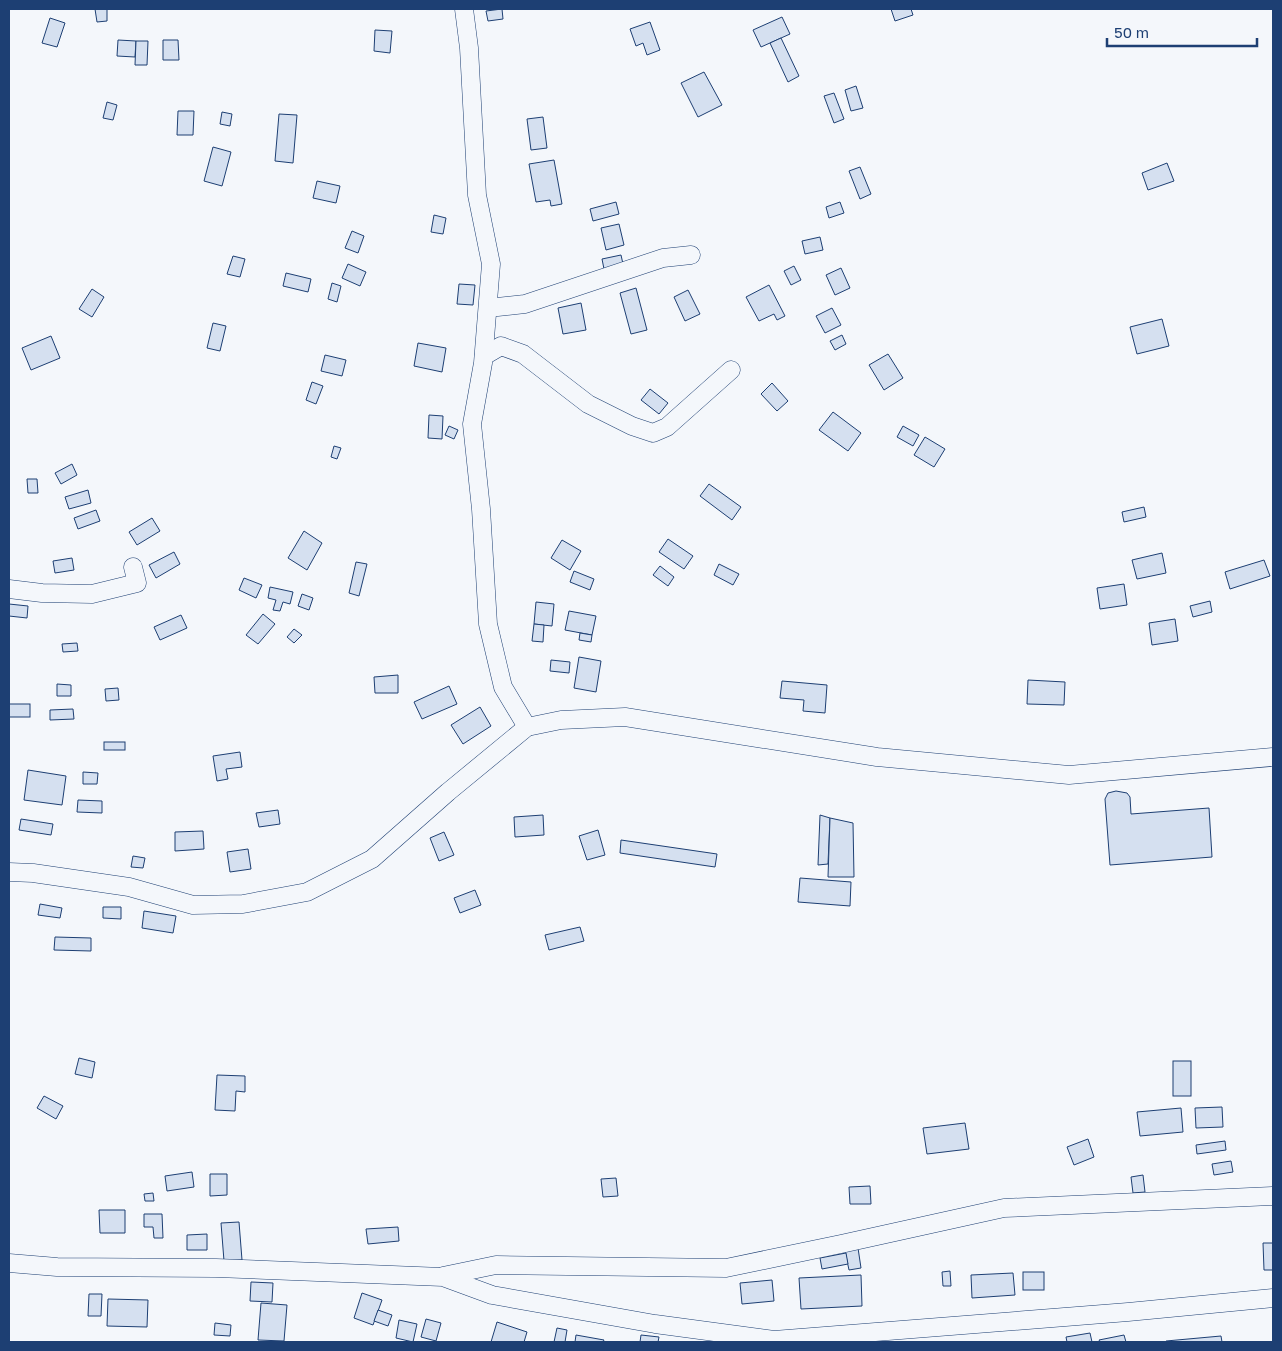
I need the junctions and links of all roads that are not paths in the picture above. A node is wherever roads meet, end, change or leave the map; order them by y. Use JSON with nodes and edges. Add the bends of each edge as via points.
{"nodes":[{"id":1,"x":464,"y":9,"type":"edge"},
{"id":2,"x":691,"y":255,"type":"dead end"},
{"id":3,"x":488,"y":308,"type":"junction"},
{"id":4,"x":484,"y":356,"type":"junction"},
{"id":5,"x":732,"y":370,"type":"dead end"},
{"id":6,"x":133,"y":567,"type":"dead end"},
{"id":7,"x":9,"y":589,"type":"edge"},
{"id":8,"x":527,"y":726,"type":"junction"},
{"id":9,"x":1273,"y":757,"type":"edge"},
{"id":10,"x":9,"y":872,"type":"edge"},
{"id":11,"x":1273,"y":1196,"type":"edge"},
{"id":12,"x":9,"y":1263,"type":"edge"},
{"id":13,"x":443,"y":1276,"type":"junction"},
{"id":14,"x":1273,"y":1298,"type":"edge"},
{"id":15,"x":859,"y":1338,"type":"edge"}],
"edges":[{"from":1,"to":3,"type":"street","via":[[477,195],[492,264]]},
{"from":2,"to":3,"type":"street","via":[[664,258],[525,304]]},
{"from":3,"to":4,"type":"street"},
{"from":4,"to":5,"type":"street","via":[[500,346],[523,354],[588,404],[632,426],[653,432],[667,427]]},
{"from":4,"to":8,"type":"street","via":[[472,424],[488,624],[504,687]]},
{"from":6,"to":7,"type":"street","via":[[137,584],[92,594]]},
{"from":8,"to":9,"type":"street","via":[[561,720],[625,717],[877,757],[1070,775]]},
{"from":8,"to":10,"type":"street","via":[[372,859],[307,892],[243,904],[193,905],[129,887]]},
{"from":11,"to":13,"type":"street","via":[[1004,1208],[726,1268],[496,1264]]},
{"from":12,"to":13,"type":"street","via":[[57,1267],[216,1268]]},
{"from":13,"to":15,"type":"street","via":[[492,1295],[655,1324],[774,1340]]},
{"from":14,"to":15,"type":"street"}]}
